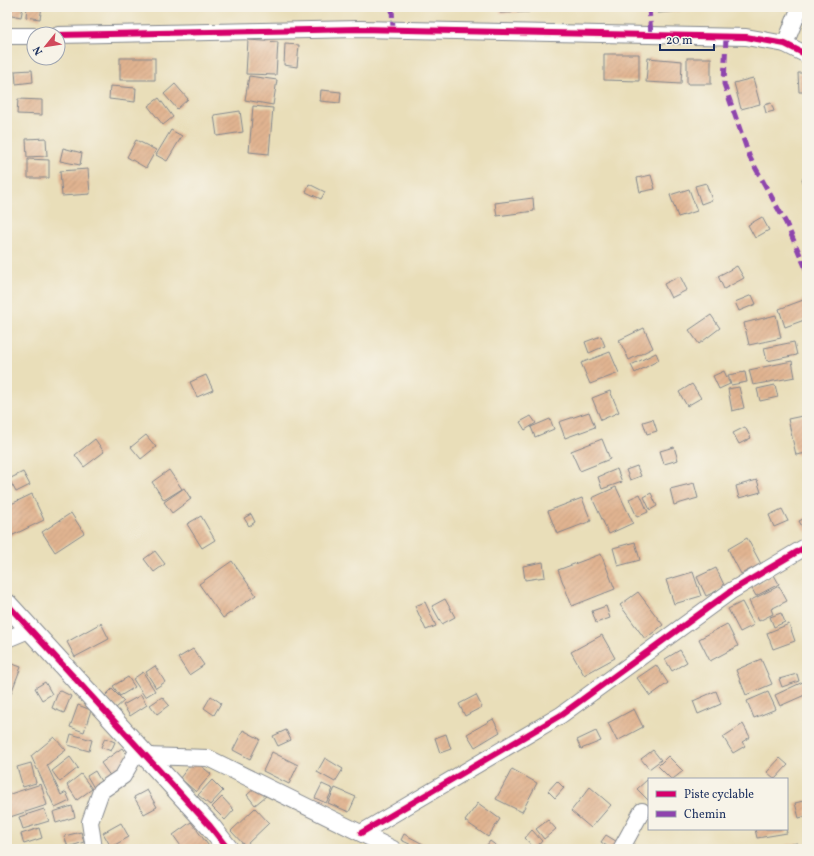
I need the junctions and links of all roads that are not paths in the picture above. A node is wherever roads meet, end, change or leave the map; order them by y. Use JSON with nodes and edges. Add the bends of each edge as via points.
{"nodes":[{"id":1,"x":800,"y":7,"type":"edge"},
{"id":2,"x":66,"y":35,"type":"edge"},
{"id":3,"x":7,"y":36,"type":"edge"},
{"id":4,"x":26,"y":36,"type":"edge"},
{"id":5,"x":785,"y":44,"type":"junction"},
{"id":6,"x":807,"y":55,"type":"edge"},
{"id":7,"x":807,"y":546,"type":"edge"},
{"id":8,"x":7,"y":604,"type":"edge"},
{"id":9,"x":31,"y":629,"type":"junction"},
{"id":10,"x":7,"y":639,"type":"edge"},
{"id":11,"x":142,"y":752,"type":"junction"},
{"id":12,"x":642,"y":811,"type":"dead end"},
{"id":13,"x":361,"y":833,"type":"junction"},
{"id":14,"x":94,"y":849,"type":"edge"},
{"id":15,"x":228,"y":849,"type":"edge"},
{"id":16,"x":393,"y":849,"type":"edge"},
{"id":17,"x":621,"y":849,"type":"edge"}],
"edges":[{"from":1,"to":5,"type":"street"},
{"from":2,"to":5,"type":"street","via":[[360,29],[746,37]]},
{"from":3,"to":4,"type":"street"},
{"from":5,"to":6,"type":"street"},
{"from":7,"to":13,"type":"street","via":[[730,591],[561,715]]},
{"from":8,"to":9,"type":"street"},
{"from":9,"to":10,"type":"street"},
{"from":9,"to":11,"type":"street"},
{"from":11,"to":13,"type":"street","via":[[208,758]]},
{"from":11,"to":14,"type":"street","via":[[123,776],[101,791],[90,822]]},
{"from":11,"to":15,"type":"street"},
{"from":12,"to":17,"type":"street"},
{"from":13,"to":16,"type":"street"}]}
